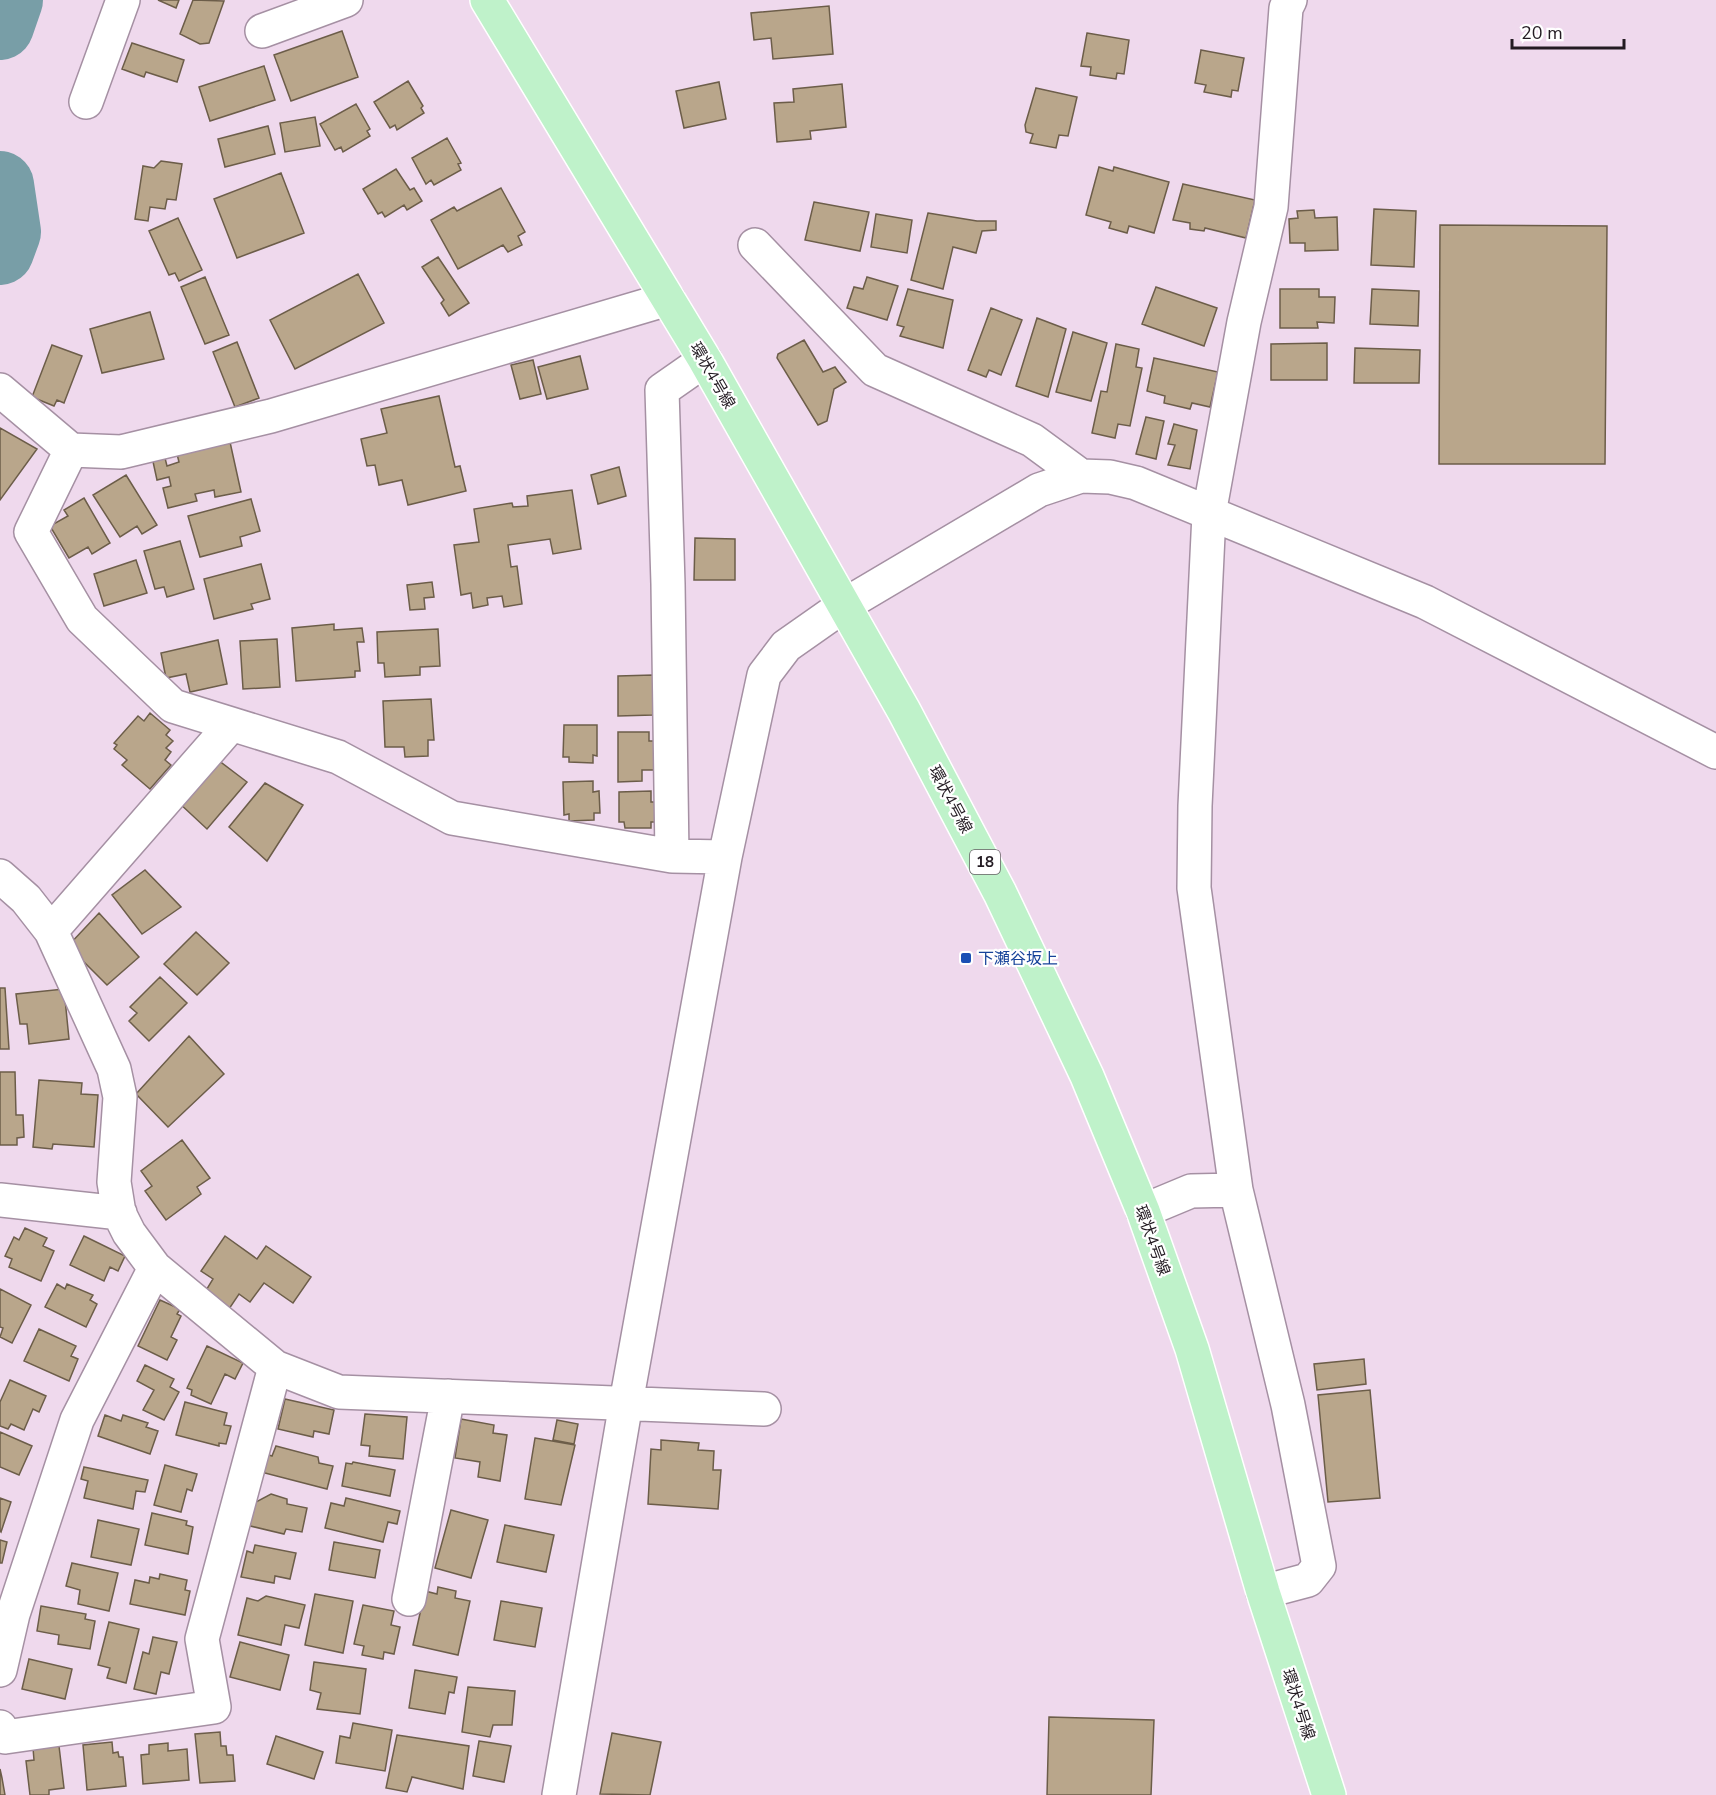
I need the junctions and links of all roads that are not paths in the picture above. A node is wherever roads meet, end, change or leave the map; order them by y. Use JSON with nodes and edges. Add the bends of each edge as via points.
{"nodes":[{"id":1,"x":123,"y":0,"type":"edge"},
{"id":2,"x":346,"y":0,"type":"edge"},
{"id":3,"x":487,"y":0,"type":"edge"},
{"id":4,"x":1290,"y":0,"type":"edge"},
{"id":5,"x":262,"y":31,"type":"dead end"},
{"id":6,"x":86,"y":102,"type":"dead end"},
{"id":7,"x":755,"y":245,"type":"dead end"},
{"id":8,"x":668,"y":299,"type":"junction"},
{"id":9,"x":705,"y":360,"type":"junction"},
{"id":10,"x":0,"y":390,"type":"edge"},
{"id":11,"x":71,"y":450,"type":"junction"},
{"id":12,"x":1082,"y":476,"type":"junction"},
{"id":13,"x":1209,"y":514,"type":"junction"},
{"id":14,"x":843,"y":606,"type":"junction"},
{"id":15,"x":230,"y":726,"type":"junction"},
{"id":16,"x":1716,"y":752,"type":"edge"},
{"id":17,"x":672,"y":856,"type":"junction"},
{"id":18,"x":725,"y":857,"type":"junction"},
{"id":19,"x":0,"y":876,"type":"edge"},
{"id":20,"x":51,"y":931,"type":"junction"},
{"id":21,"x":1236,"y":1190,"type":"junction"},
{"id":22,"x":3,"y":1208,"type":"edge"},
{"id":23,"x":1143,"y":1210,"type":"junction"},
{"id":24,"x":120,"y":1213,"type":"junction"},
{"id":25,"x":155,"y":1268,"type":"junction"},
{"id":26,"x":275,"y":1366,"type":"junction"},
{"id":27,"x":448,"y":1396,"type":"junction"},
{"id":28,"x":626,"y":1403,"type":"junction"},
{"id":29,"x":764,"y":1409,"type":"dead end"},
{"id":30,"x":1263,"y":1592,"type":"junction"},
{"id":31,"x":409,"y":1599,"type":"dead end"},
{"id":32,"x":0,"y":1670,"type":"edge"},
{"id":33,"x":0,"y":1727,"type":"edge"},
{"id":34,"x":559,"y":1795,"type":"edge"},
{"id":35,"x":1329,"y":1795,"type":"edge"}],
"edges":[{"from":1,"to":6,"type":"street"},
{"from":2,"to":5,"type":"street"},
{"from":3,"to":8,"type":"main road","name":"環状4号線","number":"18"},
{"from":4,"to":13,"type":"street","via":[[1286,8],[1271,207],[1244,322]]},
{"from":7,"to":12,"type":"street","via":[[875,370],[1032,441]]},
{"from":8,"to":9,"type":"main road","name":"環状4号線","number":"18"},
{"from":8,"to":11,"type":"street","via":[[271,416],[121,452]]},
{"from":9,"to":14,"type":"main road","name":"環状4号線","number":"18"},
{"from":9,"to":17,"type":"street","via":[[662,390]]},
{"from":10,"to":11,"type":"street"},
{"from":11,"to":15,"type":"street","via":[[31,532],[82,620],[173,706]]},
{"from":12,"to":13,"type":"street","via":[[1136,483]]},
{"from":12,"to":14,"type":"street","via":[[1039,490]]},
{"from":13,"to":16,"type":"street","via":[[1425,602]]},
{"from":13,"to":21,"type":"street","via":[[1194,888]]},
{"from":14,"to":18,"type":"street","via":[[786,646],[764,675]]},
{"from":14,"to":23,"type":"main road","name":"環状4号線","number":"18","via":[[904,711],[1000,893],[1087,1076]]},
{"from":15,"to":17,"type":"street","via":[[338,757],[452,818]]},
{"from":15,"to":20,"type":"street"},
{"from":17,"to":18,"type":"street"},
{"from":18,"to":28,"type":"street"},
{"from":19,"to":20,"type":"street","via":[[26,899]]},
{"from":20,"to":24,"type":"street","via":[[114,1069],[120,1097],[114,1182]]},
{"from":21,"to":23,"type":"street","via":[[1191,1191]]},
{"from":21,"to":30,"type":"street","via":[[1288,1405],[1319,1566],[1308,1580]]},
{"from":22,"to":24,"type":"street"},
{"from":23,"to":30,"type":"main road","name":"環状4号線","number":"18","via":[[1192,1349]]},
{"from":24,"to":25,"type":"street","via":[[129,1233]]},
{"from":25,"to":26,"type":"street"},
{"from":25,"to":32,"type":"street","via":[[77,1420],[13,1614]]},
{"from":26,"to":27,"type":"street","via":[[339,1392]]},
{"from":26,"to":33,"type":"street","via":[[201,1639],[214,1707],[5,1737]]},
{"from":27,"to":28,"type":"street"},
{"from":27,"to":31,"type":"street"},
{"from":28,"to":29,"type":"street"},
{"from":28,"to":34,"type":"street"},
{"from":30,"to":35,"type":"main road","name":"環状4号線","number":"18"}]}
